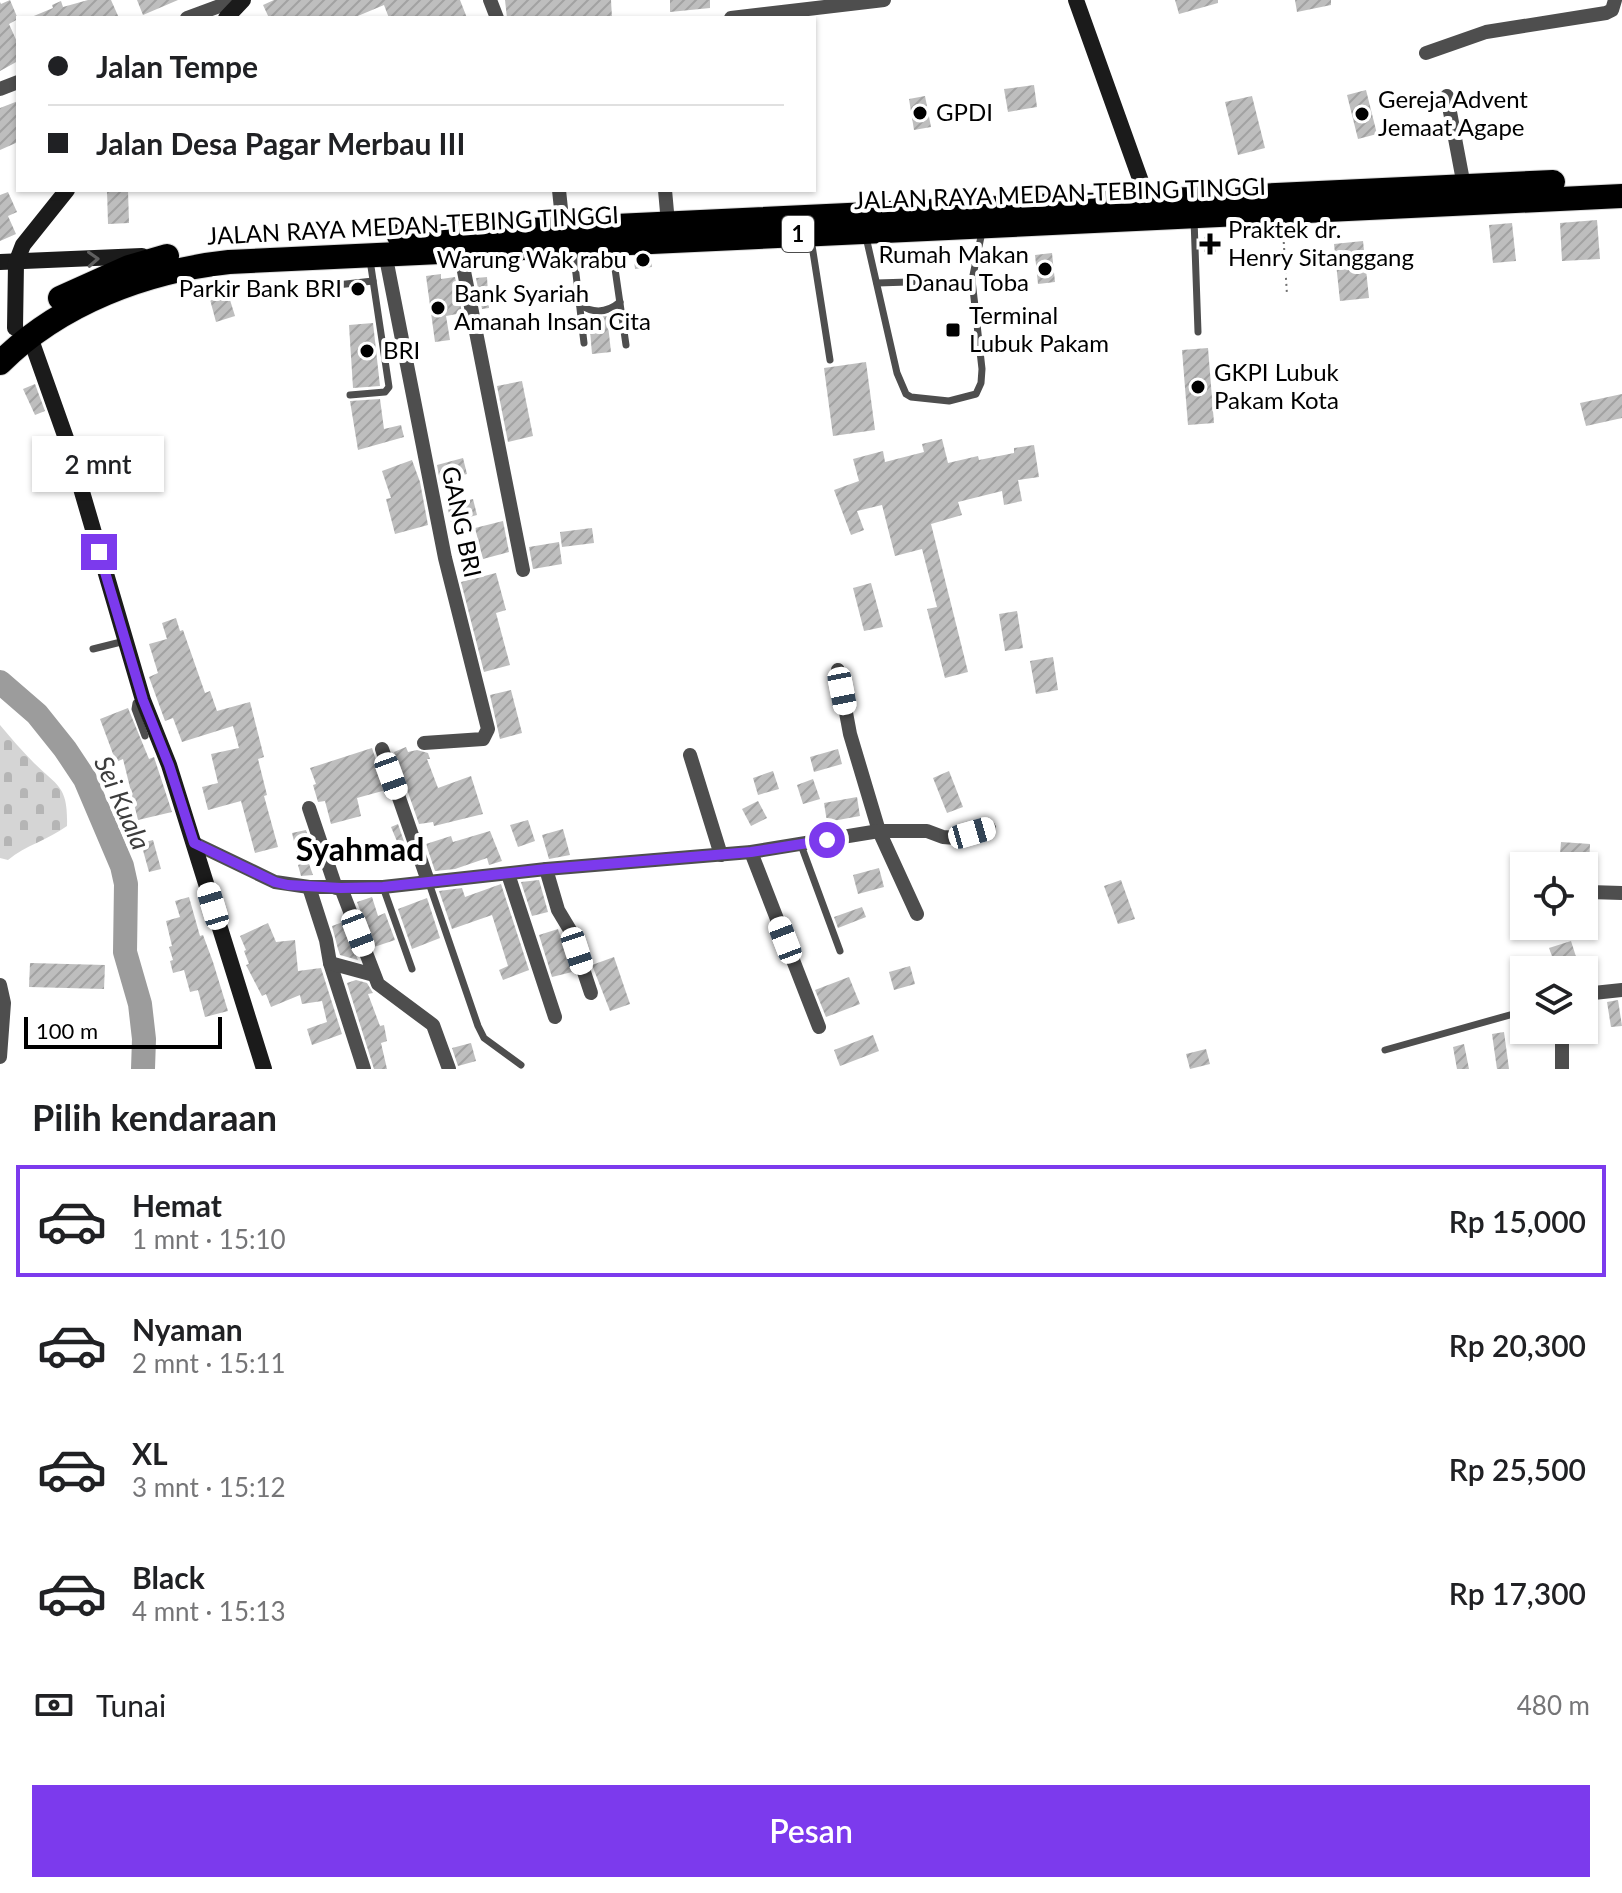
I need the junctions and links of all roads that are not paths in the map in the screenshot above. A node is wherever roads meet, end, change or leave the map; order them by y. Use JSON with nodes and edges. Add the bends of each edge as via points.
{"nodes":[{"id":1,"x":236,"y":0,"type":"edge"},
{"id":2,"x":243,"y":0,"type":"edge"},
{"id":3,"x":884,"y":0,"type":"edge"},
{"id":4,"x":1076,"y":0,"type":"edge"},
{"id":5,"x":1615,"y":0,"type":"edge"},
{"id":6,"x":192,"y":16,"type":"edge"},
{"id":7,"x":228,"y":16,"type":"edge"},
{"id":8,"x":748,"y":16,"type":"edge"},
{"id":9,"x":1426,"y":53,"type":"dead end"},
{"id":10,"x":1447,"y":96,"type":"dead end"},
{"id":11,"x":1622,"y":179,"type":"edge"},
{"id":12,"x":1464,"y":186,"type":"junction"},
{"id":13,"x":65,"y":192,"type":"edge"},
{"id":14,"x":559,"y":192,"type":"edge"},
{"id":15,"x":665,"y":192,"type":"edge"},
{"id":16,"x":1622,"y":196,"type":"edge"},
{"id":17,"x":1148,"y":201,"type":"junction"},
{"id":18,"x":1243,"y":206,"type":"junction"},
{"id":19,"x":1194,"y":217,"type":"junction"},
{"id":20,"x":984,"y":218,"type":"junction"},
{"id":21,"x":668,"y":223,"type":"junction"},
{"id":22,"x":825,"y":227,"type":"junction"},
{"id":23,"x":864,"y":231,"type":"junction"},
{"id":24,"x":610,"y":235,"type":"junction"},
{"id":25,"x":568,"y":237,"type":"junction"},
{"id":26,"x":460,"y":251,"type":"junction"},
{"id":27,"x":377,"y":253,"type":"junction"},
{"id":28,"x":171,"y":255,"type":"junction"},
{"id":29,"x":8,"y":263,"type":"edge"},
{"id":30,"x":972,"y":280,"type":"junction"},
{"id":31,"x":373,"y":281,"type":"junction"},
{"id":32,"x":877,"y":283,"type":"junction"},
{"id":33,"x":337,"y":285,"type":"dead end"},
{"id":34,"x":620,"y":302,"type":"junction"},
{"id":35,"x":579,"y":304,"type":"junction"},
{"id":36,"x":1198,"y":332,"type":"dead end"},
{"id":37,"x":15,"y":336,"type":"edge"},
{"id":38,"x":584,"y":343,"type":"dead end"},
{"id":39,"x":626,"y":345,"type":"dead end"},
{"id":40,"x":830,"y":360,"type":"dead end"},
{"id":41,"x":0,"y":363,"type":"edge"},
{"id":42,"x":350,"y":395,"type":"dead end"},
{"id":43,"x":523,"y":570,"type":"dead end"},
{"id":44,"x":125,"y":641,"type":"junction"},
{"id":45,"x":93,"y":649,"type":"dead end"},
{"id":46,"x":838,"y":670,"type":"dead end"},
{"id":47,"x":145,"y":720,"type":"junction"},
{"id":48,"x":145,"y":736,"type":"dead end"},
{"id":49,"x":424,"y":743,"type":"dead end"},
{"id":50,"x":382,"y":749,"type":"dead end"},
{"id":51,"x":690,"y":755,"type":"dead end"},
{"id":52,"x":309,"y":808,"type":"dead end"},
{"id":53,"x":989,"y":828,"type":"dead end"},
{"id":54,"x":879,"y":831,"type":"junction"},
{"id":55,"x":801,"y":845,"type":"junction"},
{"id":56,"x":195,"y":846,"type":"junction"},
{"id":57,"x":751,"y":852,"type":"junction"},
{"id":58,"x":721,"y":855,"type":"junction"},
{"id":59,"x":546,"y":869,"type":"junction"},
{"id":60,"x":508,"y":874,"type":"junction"},
{"id":61,"x":428,"y":881,"type":"junction"},
{"id":62,"x":309,"y":887,"type":"junction"},
{"id":63,"x":383,"y":887,"type":"junction"},
{"id":64,"x":338,"y":888,"type":"junction"},
{"id":65,"x":1598,"y":892,"type":"edge"},
{"id":66,"x":1622,"y":893,"type":"edge"},
{"id":67,"x":917,"y":914,"type":"dead end"},
{"id":68,"x":840,"y":951,"type":"dead end"},
{"id":69,"x":328,"y":953,"type":"junction"},
{"id":70,"x":412,"y":969,"type":"dead end"},
{"id":71,"x":374,"y":974,"type":"junction"},
{"id":72,"x":0,"y":985,"type":"edge"},
{"id":73,"x":1622,"y":990,"type":"edge"},
{"id":74,"x":591,"y":993,"type":"dead end"},
{"id":75,"x":1598,"y":993,"type":"edge"},
{"id":76,"x":1510,"y":1015,"type":"edge"},
{"id":77,"x":555,"y":1017,"type":"dead end"},
{"id":78,"x":819,"y":1027,"type":"dead end"},
{"id":79,"x":1562,"y":1044,"type":"edge"},
{"id":80,"x":1385,"y":1050,"type":"dead end"},
{"id":81,"x":0,"y":1057,"type":"edge"},
{"id":82,"x":521,"y":1065,"type":"dead end"},
{"id":83,"x":264,"y":1069,"type":"edge"},
{"id":84,"x":364,"y":1069,"type":"edge"},
{"id":85,"x":449,"y":1069,"type":"edge"},
{"id":86,"x":1562,"y":1069,"type":"edge"}],
"edges":[{"from":1,"to":6,"type":"street"},
{"from":2,"to":7,"type":"street"},
{"from":3,"to":8,"type":"street"},
{"from":4,"to":17,"type":"street"},
{"from":5,"to":9,"type":"street","via":[[1606,13],[1493,30]]},
{"from":10,"to":12,"type":"street"},
{"from":11,"to":12,"type":"highway","name":"JALAN RAYA MEDAN-TEBING TINGGI","number":"1"},
{"from":12,"to":18,"type":"highway","name":"JALAN RAYA MEDAN-TEBING TINGGI","number":"1"},
{"from":13,"to":29,"type":"street"},
{"from":14,"to":25,"type":"street"},
{"from":15,"to":21,"type":"street"},
{"from":16,"to":18,"type":"highway","name":"JALAN RAYA MEDAN-TEBING TINGGI","number":"1","via":[[1281,213]]},
{"from":17,"to":18,"type":"highway","name":"JALAN RAYA MEDAN-TEBING TINGGI","number":"1"},
{"from":17,"to":20,"type":"highway","name":"JALAN RAYA MEDAN-TEBING TINGGI","number":"1"},
{"from":18,"to":19,"type":"highway","name":"JALAN RAYA MEDAN-TEBING TINGGI","number":"1"},
{"from":19,"to":20,"type":"highway","name":"JALAN RAYA MEDAN-TEBING TINGGI","number":"1"},
{"from":19,"to":36,"type":"lane"},
{"from":20,"to":22,"type":"highway","name":"JALAN RAYA MEDAN-TEBING TINGGI","number":"1"},
{"from":20,"to":23,"type":"highway","name":"JALAN RAYA MEDAN-TEBING TINGGI","number":"1"},
{"from":20,"to":30,"type":"lane"},
{"from":21,"to":22,"type":"highway","name":"JALAN RAYA MEDAN-TEBING TINGGI","number":"1"},
{"from":21,"to":24,"type":"highway","name":"JALAN RAYA MEDAN-TEBING TINGGI","number":"1"},
{"from":22,"to":23,"type":"highway","name":"JALAN RAYA MEDAN-TEBING TINGGI","number":"1"},
{"from":22,"to":24,"type":"highway","name":"JALAN RAYA MEDAN-TEBING TINGGI","number":"1"},
{"from":22,"to":40,"type":"lane"},
{"from":23,"to":32,"type":"lane"},
{"from":24,"to":25,"type":"highway","name":"JALAN RAYA MEDAN-TEBING TINGGI","number":"1"},
{"from":24,"to":34,"type":"lane"},
{"from":25,"to":26,"type":"highway","name":"JALAN RAYA MEDAN-TEBING TINGGI","number":"1"},
{"from":25,"to":28,"type":"highway","name":"JALAN RAYA MEDAN-TEBING TINGGI","number":"1","via":[[259,244]]},
{"from":25,"to":35,"type":"lane"},
{"from":26,"to":27,"type":"highway","name":"JALAN RAYA MEDAN-TEBING TINGGI","number":"1"},
{"from":26,"to":43,"type":"street"},
{"from":27,"to":31,"type":"lane"},
{"from":27,"to":37,"type":"highway","name":"JALAN RAYA MEDAN-TEBING TINGGI","number":"1","via":[[193,266],[164,273]]},
{"from":27,"to":49,"type":"street","name":"GANG BRI","via":[[488,729],[483,739]]},
{"from":29,"to":28,"type":"street","one_way":true},
{"from":28,"to":37,"type":"highway","name":"JALAN RAYA MEDAN-TEBING TINGGI","number":"1","via":[[68,294]]},
{"from":29,"to":37,"type":"street"},
{"from":30,"to":32,"type":"lane"},
{"from":30,"to":32,"type":"lane","via":[[981,383],[976,394],[949,401],[906,394]]},
{"from":31,"to":33,"type":"lane"},
{"from":31,"to":42,"type":"lane","via":[[389,387],[385,392]]},
{"from":34,"to":35,"type":"lane","via":[[606,311]]},
{"from":34,"to":39,"type":"lane"},
{"from":35,"to":38,"type":"lane"},
{"from":37,"to":41,"type":"highway","name":"JALAN RAYA MEDAN-TEBING TINGGI","number":"1"},
{"from":37,"to":44,"type":"street","via":[[68,444]]},
{"from":44,"to":45,"type":"lane"},
{"from":44,"to":47,"type":"street"},
{"from":46,"to":54,"type":"street","via":[[850,734]]},
{"from":47,"to":48,"type":"lane"},
{"from":47,"to":56,"type":"street","via":[[169,765]]},
{"from":50,"to":61,"type":"street"},
{"from":51,"to":58,"type":"street"},
{"from":52,"to":64,"type":"street"},
{"from":53,"to":54,"type":"street","via":[[948,838],[927,831]]},
{"from":54,"to":55,"type":"street"},
{"from":54,"to":67,"type":"street"},
{"from":55,"to":57,"type":"street"},
{"from":55,"to":68,"type":"lane"},
{"from":56,"to":62,"type":"street","via":[[275,882]]},
{"from":56,"to":83,"type":"street"},
{"from":57,"to":58,"type":"street"},
{"from":57,"to":78,"type":"street"},
{"from":58,"to":59,"type":"street"},
{"from":59,"to":60,"type":"street"},
{"from":59,"to":74,"type":"street"},
{"from":60,"to":61,"type":"street"},
{"from":60,"to":77,"type":"street"},
{"from":61,"to":63,"type":"street"},
{"from":61,"to":82,"type":"lane","via":[[484,1038]]},
{"from":62,"to":64,"type":"street"},
{"from":62,"to":69,"type":"street"},
{"from":63,"to":64,"type":"street"},
{"from":63,"to":70,"type":"lane"},
{"from":64,"to":71,"type":"street"},
{"from":65,"to":66,"type":"street"},
{"from":69,"to":71,"type":"street"},
{"from":69,"to":84,"type":"street"},
{"from":71,"to":85,"type":"street","via":[[382,987],[433,1025]]},
{"from":72,"to":81,"type":"street"},
{"from":73,"to":75,"type":"street"},
{"from":76,"to":80,"type":"lane"},
{"from":79,"to":86,"type":"street"}]}
